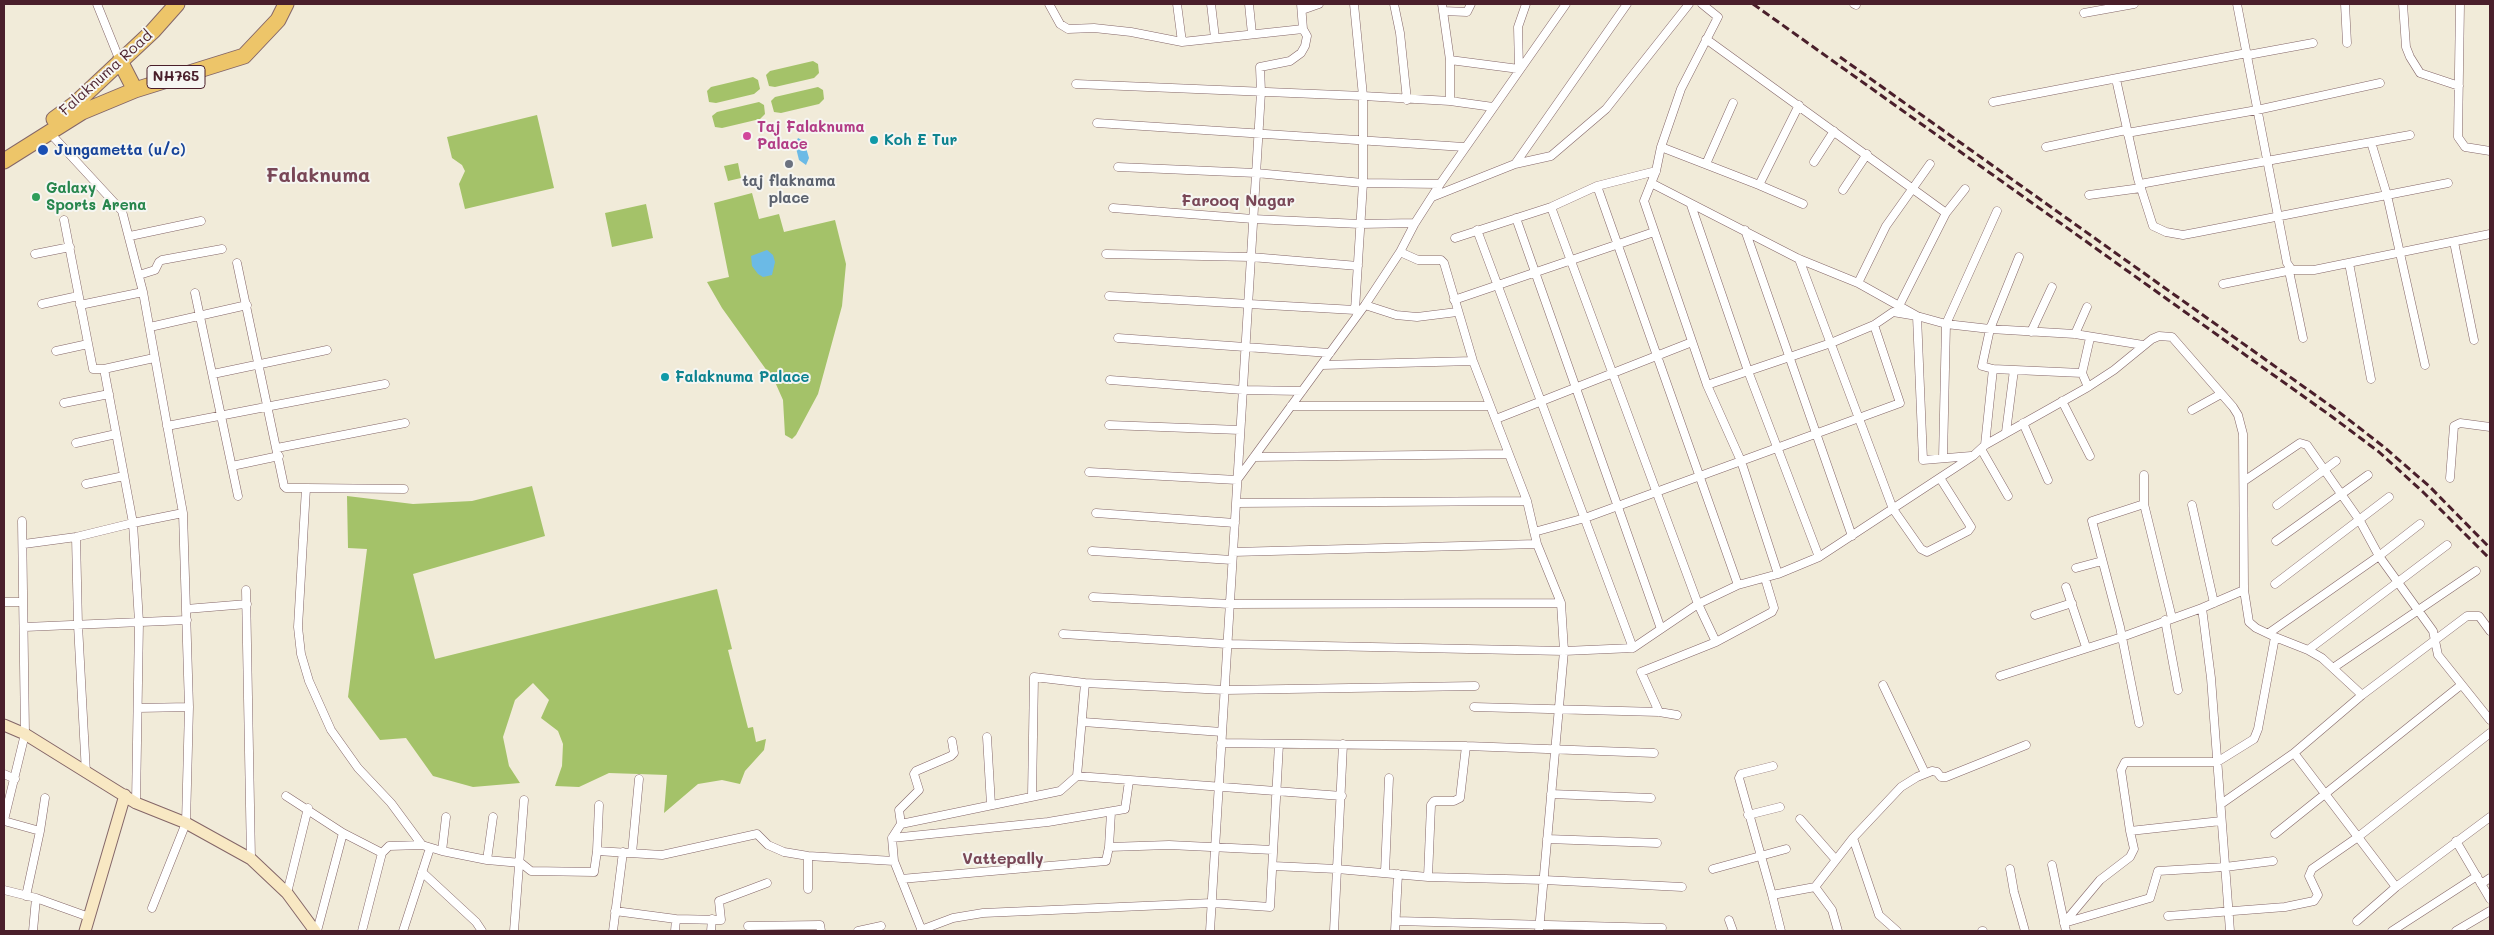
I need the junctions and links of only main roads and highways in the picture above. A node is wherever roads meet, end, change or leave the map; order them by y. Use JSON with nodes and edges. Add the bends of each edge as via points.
{"nodes":[{"id":1,"x":177,"y":4,"type":"edge"},
{"id":2,"x":286,"y":4,"type":"edge"},
{"id":3,"x":120,"y":61,"type":"junction"},
{"id":4,"x":136,"y":90,"type":"junction"},
{"id":5,"x":4,"y":150,"type":"edge"},
{"id":6,"x":4,"y":161,"type":"edge"}],
"edges":[{"from":1,"to":3,"type":"highway","name":"Falaknuma Road","number":"NH765"},
{"from":2,"to":4,"type":"highway","name":"Falaknuma Road","number":"NH765","via":[[278,20],[244,56]]},
{"from":3,"to":4,"type":"highway"},
{"from":3,"to":5,"type":"highway","name":"Falaknuma Road","number":"NH765","via":[[76,103]]},
{"from":4,"to":6,"type":"highway","name":"Falaknuma Road","number":"NH765","via":[[82,112]]}]}
